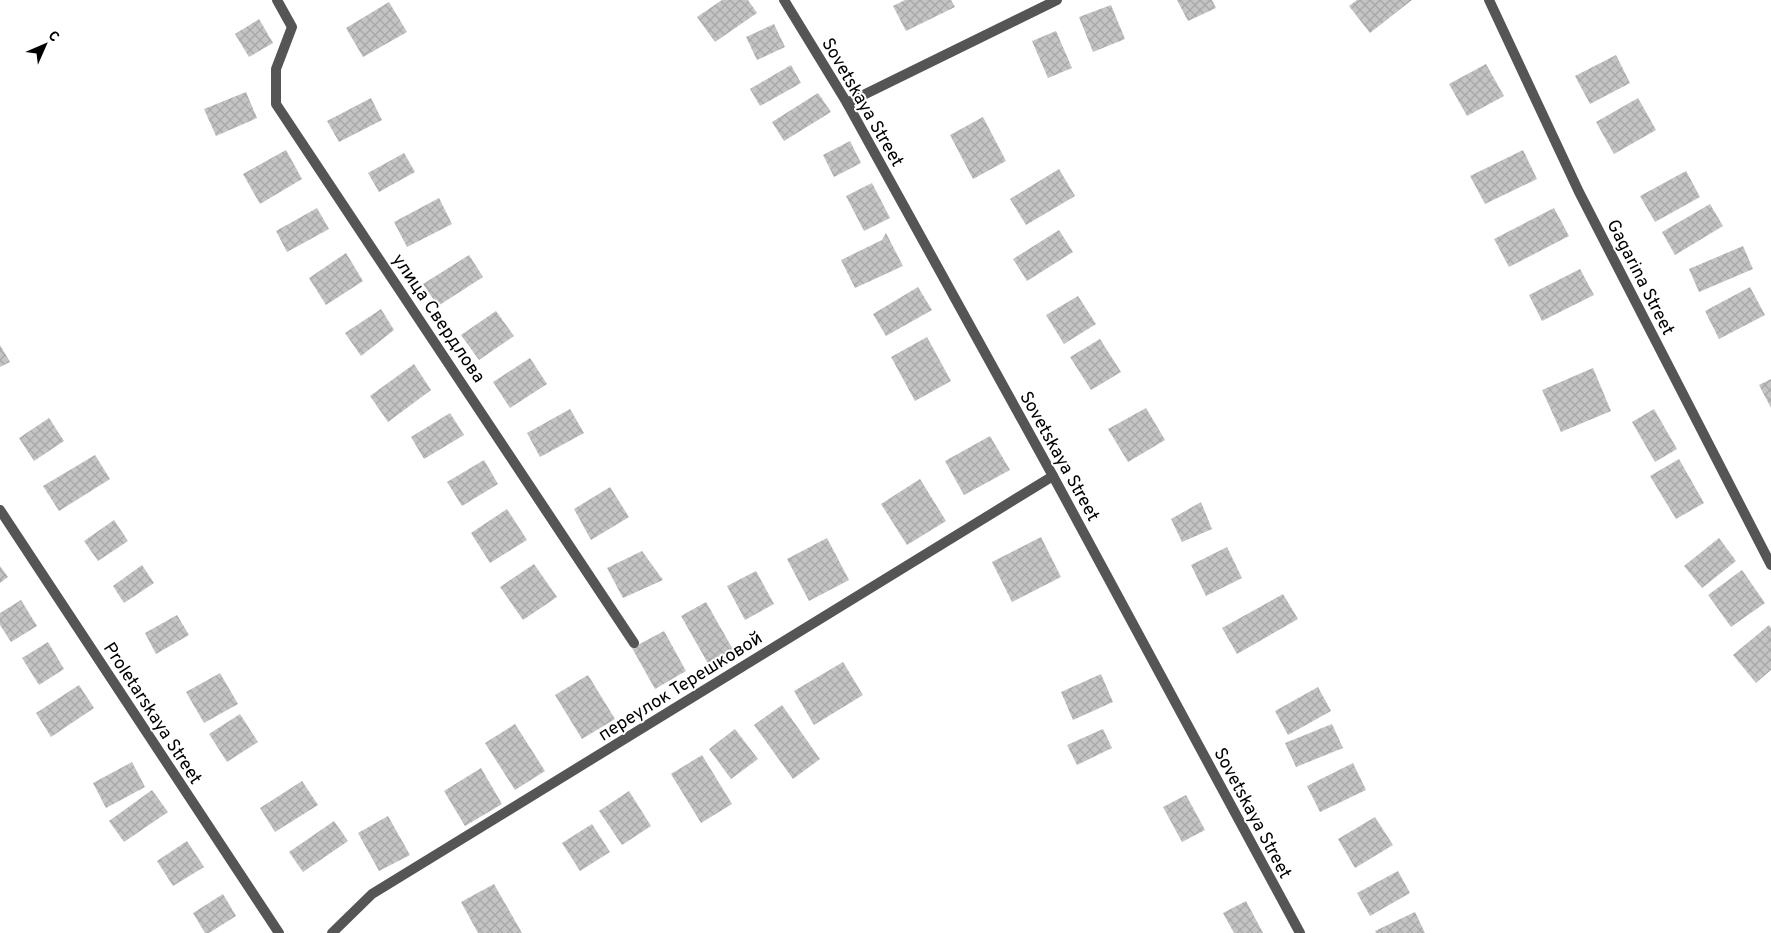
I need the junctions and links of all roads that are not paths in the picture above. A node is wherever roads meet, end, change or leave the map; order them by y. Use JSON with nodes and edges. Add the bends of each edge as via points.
{"nodes":[{"id":1,"x":277,"y":0,"type":"edge"},
{"id":2,"x":784,"y":0,"type":"edge"},
{"id":3,"x":1057,"y":0,"type":"edge"},
{"id":4,"x":1489,"y":0,"type":"edge"},
{"id":5,"x":847,"y":103,"type":"junction"},
{"id":6,"x":1053,"y":476,"type":"junction"},
{"id":7,"x":0,"y":510,"type":"edge"},
{"id":8,"x":1771,"y":565,"type":"edge"},
{"id":9,"x":634,"y":644,"type":"dead end"},
{"id":10,"x":279,"y":933,"type":"edge"},
{"id":11,"x":332,"y":933,"type":"edge"},
{"id":12,"x":1300,"y":933,"type":"edge"}],
"edges":[{"from":1,"to":9,"type":"street","name":"улица Свердлова","via":[[292,27],[276,69],[276,104]]},
{"from":2,"to":5,"type":"street","name":"Sovetskaya Street"},
{"from":3,"to":5,"type":"street"},
{"from":4,"to":8,"type":"street","name":"Gagarina Street","via":[[1579,192]]},
{"from":5,"to":6,"type":"street","name":"Sovetskaya Street"},
{"from":6,"to":11,"type":"street","name":"переулок Терешковой","via":[[372,894]]},
{"from":6,"to":12,"type":"street","name":"Sovetskaya Street"},
{"from":7,"to":10,"type":"street","name":"Proletarskaya Street"}]}
